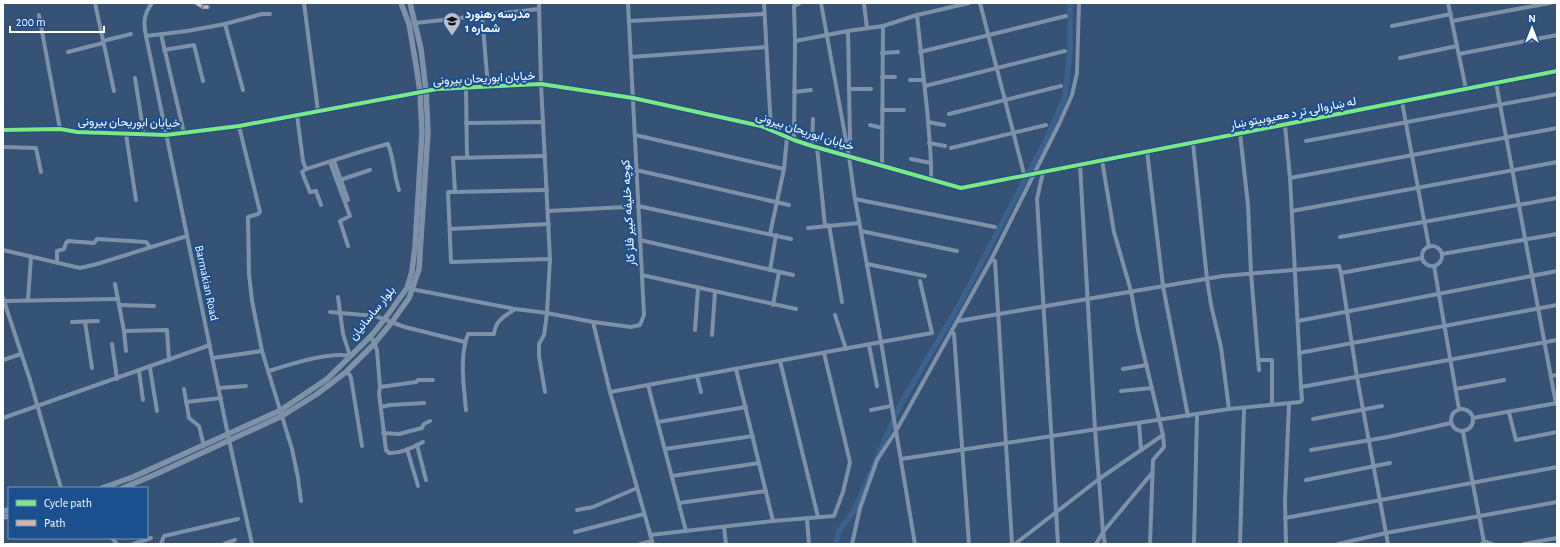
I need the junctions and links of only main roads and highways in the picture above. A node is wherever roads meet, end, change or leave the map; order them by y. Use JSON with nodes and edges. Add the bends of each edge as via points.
{"nodes":[{"id":1,"x":401,"y":3,"type":"edge"},
{"id":2,"x":410,"y":3,"type":"edge"},
{"id":3,"x":410,"y":288,"type":"junction"},
{"id":4,"x":282,"y":413,"type":"junction"},
{"id":5,"x":229,"y":438,"type":"junction"},
{"id":6,"x":105,"y":487,"type":"edge"},
{"id":7,"x":125,"y":487,"type":"edge"}],
"edges":[{"from":1,"to":3,"type":"highway","name":"بلوار ساسانیان","via":[[409,24],[420,92],[422,132]]},
{"from":2,"to":3,"type":"highway","name":"بلوار ساسانیان","via":[[421,49],[428,132],[419,268]]},
{"from":3,"to":4,"type":"highway","name":"بلوار ساسانیان","via":[[371,336],[327,379]]},
{"from":3,"to":4,"type":"highway","name":"بلوار ساسانیان","via":[[409,298],[392,322],[346,372],[317,394]]},
{"from":4,"to":5,"type":"highway","name":"بلوار ساسانیان"},
{"from":5,"to":6,"type":"highway","name":"بلوار ساسانیان"},
{"from":5,"to":7,"type":"highway","name":"بلوار ساسانیان"}]}
